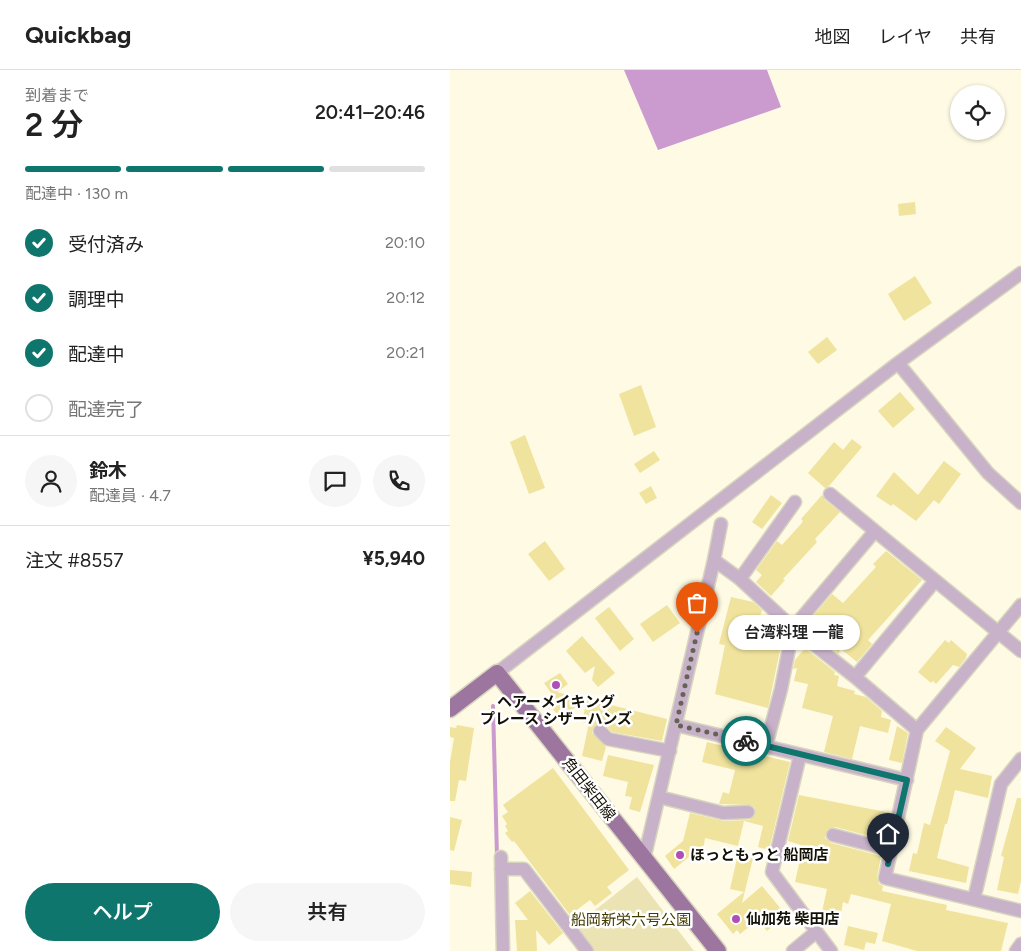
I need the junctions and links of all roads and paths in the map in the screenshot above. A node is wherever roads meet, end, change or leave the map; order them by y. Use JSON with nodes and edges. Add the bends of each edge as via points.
{"nodes":[{"id":1,"x":1021,"y":272,"type":"edge"},
{"id":2,"x":898,"y":363,"type":"junction"},
{"id":3,"x":830,"y":494,"type":"dead end"},
{"id":4,"x":796,"y":502,"type":"dead end"},
{"id":5,"x":1021,"y":504,"type":"edge"},
{"id":6,"x":721,"y":524,"type":"dead end"},
{"id":7,"x":875,"y":531,"type":"junction"},
{"id":8,"x":714,"y":560,"type":"junction"},
{"id":9,"x":740,"y":579,"type":"junction"},
{"id":10,"x":935,"y":581,"type":"junction"},
{"id":11,"x":1021,"y":605,"type":"edge"},
{"id":12,"x":793,"y":628,"type":"junction"},
{"id":13,"x":998,"y":632,"type":"junction"},
{"id":14,"x":1021,"y":651,"type":"edge"},
{"id":15,"x":497,"y":672,"type":"junction"},
{"id":16,"x":855,"y":677,"type":"junction"},
{"id":17,"x":450,"y":709,"type":"edge"},
{"id":18,"x":676,"y":725,"type":"junction"},
{"id":19,"x":600,"y":730,"type":"dead end"},
{"id":20,"x":917,"y":730,"type":"junction"},
{"id":21,"x":766,"y":746,"type":"junction"},
{"id":22,"x":670,"y":751,"type":"junction"},
{"id":23,"x":800,"y":755,"type":"junction"},
{"id":24,"x":1021,"y":759,"type":"edge"},
{"id":25,"x":907,"y":780,"type":"junction"},
{"id":26,"x":659,"y":797,"type":"junction"},
{"id":27,"x":748,"y":812,"type":"dead end"},
{"id":28,"x":832,"y":835,"type":"dead end"},
{"id":29,"x":891,"y":850,"type":"junction"},
{"id":30,"x":644,"y":859,"type":"junction"},
{"id":31,"x":974,"y":899,"type":"junction"},
{"id":32,"x":1021,"y":911,"type":"edge"},
{"id":33,"x":816,"y":932,"type":"junction"},
{"id":34,"x":1021,"y":944,"type":"edge"},
{"id":35,"x":503,"y":951,"type":"edge"},
{"id":36,"x":587,"y":951,"type":"edge"},
{"id":37,"x":718,"y":951,"type":"edge"},
{"id":38,"x":793,"y":951,"type":"edge"},
{"id":39,"x":832,"y":951,"type":"edge"},
{"id":40,"x":1016,"y":951,"type":"edge"}],
"edges":[{"from":1,"to":2,"type":"street"},
{"from":2,"to":5,"type":"street","via":[[982,466]]},
{"from":2,"to":15,"type":"street"},
{"from":3,"to":7,"type":"street"},
{"from":4,"to":9,"type":"street"},
{"from":6,"to":8,"type":"street"},
{"from":7,"to":10,"type":"street"},
{"from":7,"to":12,"type":"street"},
{"from":8,"to":9,"type":"street"},
{"from":8,"to":18,"type":"street"},
{"from":9,"to":12,"type":"street"},
{"from":10,"to":13,"type":"street"},
{"from":10,"to":16,"type":"street"},
{"from":11,"to":13,"type":"street"},
{"from":12,"to":16,"type":"street"},
{"from":12,"to":21,"type":"street"},
{"from":13,"to":14,"type":"street"},
{"from":13,"to":20,"type":"street"},
{"from":15,"to":17,"type":"main road"},
{"from":15,"to":30,"type":"main road","name":"角田柴田線"},
{"from":16,"to":20,"type":"street"},
{"from":18,"to":21,"type":"street"},
{"from":18,"to":22,"type":"street"},
{"from":19,"to":22,"type":"street","via":[[608,739]]},
{"from":20,"to":25,"type":"street"},
{"from":21,"to":23,"type":"street"},
{"from":22,"to":26,"type":"street"},
{"from":23,"to":25,"type":"street"},
{"from":23,"to":33,"type":"street","via":[[772,872]]},
{"from":24,"to":31,"type":"street","via":[[1001,784]]},
{"from":25,"to":29,"type":"street"},
{"from":26,"to":27,"type":"street","via":[[723,813]]},
{"from":26,"to":30,"type":"street"},
{"from":28,"to":29,"type":"street"},
{"from":29,"to":31,"type":"street","via":[[885,878]]},
{"from":30,"to":37,"type":"main road","name":"角田柴田線"},
{"from":31,"to":32,"type":"street"},
{"from":33,"to":38,"type":"street"},
{"from":33,"to":39,"type":"street"},
{"from":34,"to":40,"type":"street"},
{"from":35,"to":36,"type":"street","via":[[501,863],[524,869]]}]}
